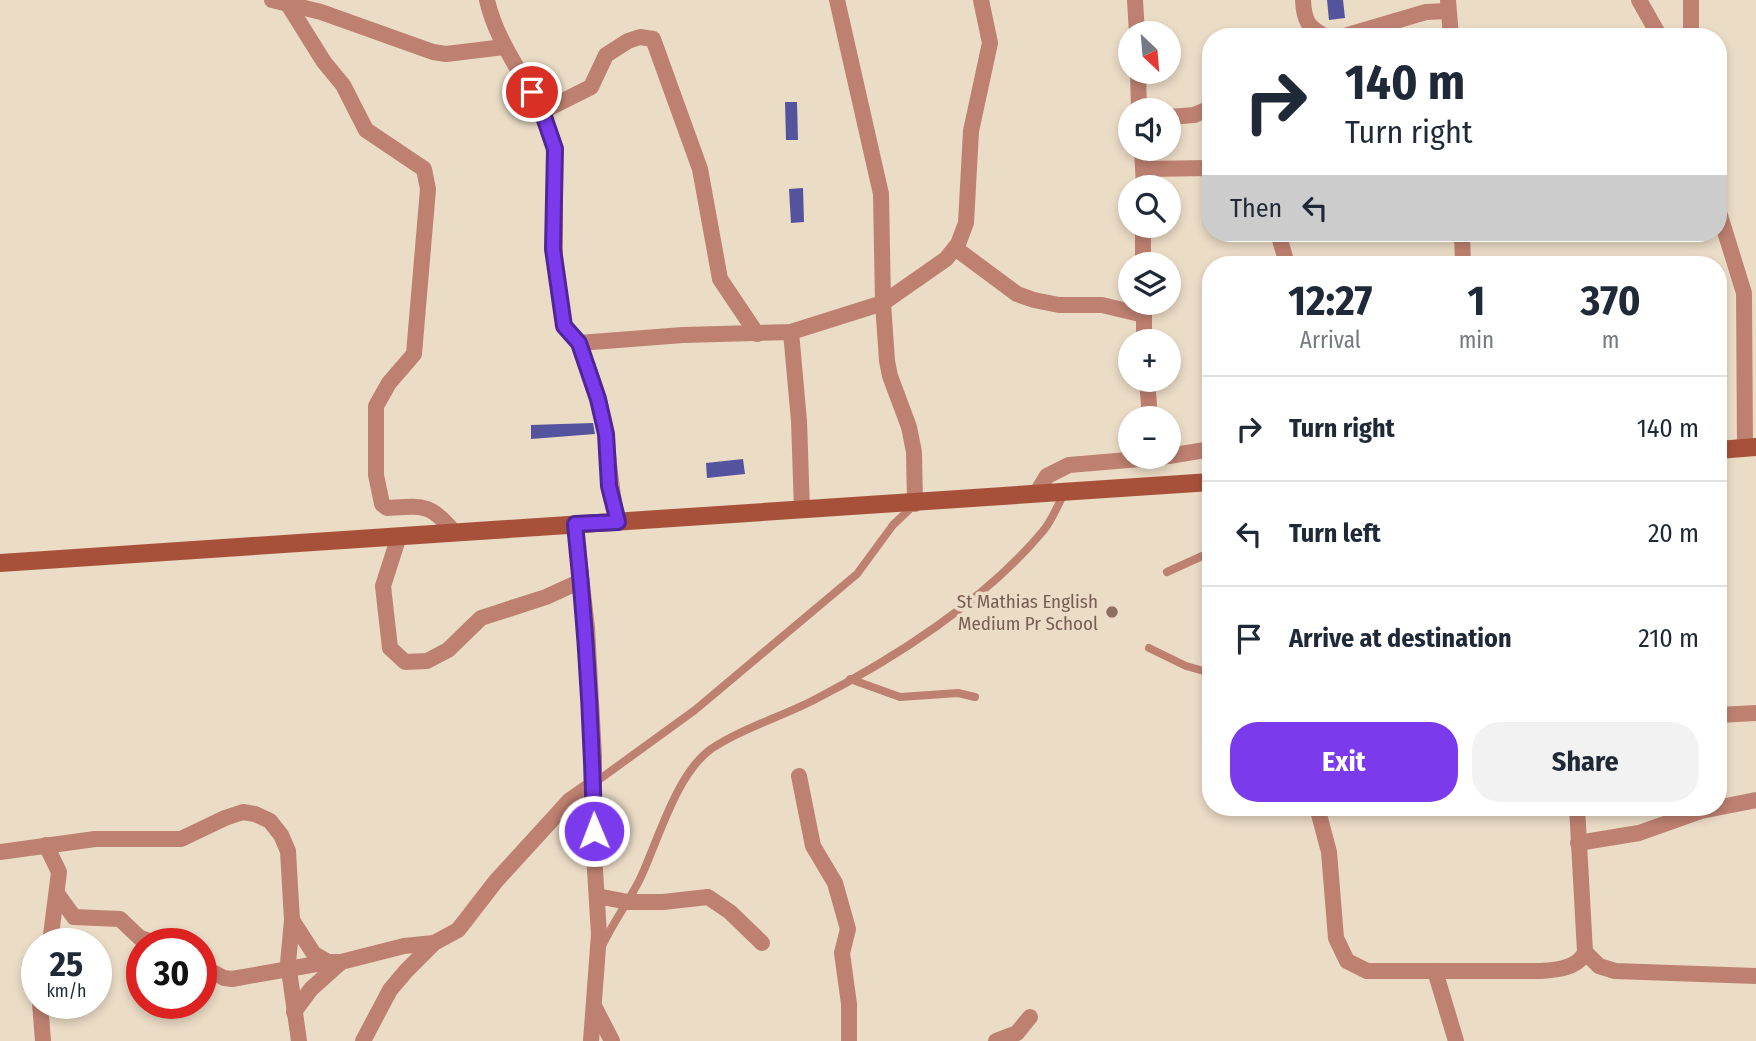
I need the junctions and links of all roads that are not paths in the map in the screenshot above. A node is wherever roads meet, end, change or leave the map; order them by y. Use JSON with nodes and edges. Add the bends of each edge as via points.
{"nodes":[{"id":1,"x":272,"y":0,"type":"edge"},
{"id":2,"x":487,"y":0,"type":"edge"},
{"id":3,"x":838,"y":0,"type":"edge"},
{"id":4,"x":981,"y":0,"type":"edge"},
{"id":5,"x":1135,"y":0,"type":"edge"},
{"id":6,"x":1303,"y":0,"type":"edge"},
{"id":7,"x":1639,"y":0,"type":"edge"},
{"id":8,"x":1691,"y":0,"type":"edge"},
{"id":9,"x":289,"y":6,"type":"junction"},
{"id":10,"x":1448,"y":6,"type":"edge"},
{"id":11,"x":1136,"y":21,"type":"edge"},
{"id":12,"x":1311,"y":28,"type":"edge"},
{"id":13,"x":1372,"y":28,"type":"edge"},
{"id":14,"x":1450,"y":28,"type":"edge"},
{"id":15,"x":1655,"y":28,"type":"edge"},
{"id":16,"x":1691,"y":28,"type":"edge"},
{"id":17,"x":504,"y":47,"type":"junction"},
{"id":18,"x":542,"y":111,"type":"junction"},
{"id":19,"x":1202,"y":112,"type":"edge"},
{"id":20,"x":1181,"y":116,"type":"edge"},
{"id":21,"x":1143,"y":161,"type":"edge"},
{"id":22,"x":1202,"y":168,"type":"edge"},
{"id":23,"x":1144,"y":169,"type":"junction"},
{"id":24,"x":1144,"y":175,"type":"edge"},
{"id":25,"x":1727,"y":236,"type":"edge"},
{"id":26,"x":955,"y":248,"type":"junction"},
{"id":27,"x":1727,"y":264,"type":"edge"},
{"id":28,"x":1736,"y":264,"type":"junction"},
{"id":29,"x":883,"y":303,"type":"junction"},
{"id":30,"x":1118,"y":307,"type":"edge"},
{"id":31,"x":791,"y":331,"type":"junction"},
{"id":32,"x":757,"y":334,"type":"junction"},
{"id":33,"x":579,"y":343,"type":"junction"},
{"id":34,"x":1751,"y":448,"type":"edge"},
{"id":35,"x":1727,"y":449,"type":"edge"},
{"id":36,"x":1202,"y":450,"type":"edge"},
{"id":37,"x":1181,"y":454,"type":"edge"},
{"id":38,"x":1118,"y":460,"type":"edge"},
{"id":39,"x":1155,"y":469,"type":"edge"},
{"id":40,"x":1202,"y":482,"type":"edge"},
{"id":41,"x":1156,"y":485,"type":"junction"},
{"id":42,"x":1065,"y":492,"type":"junction"},
{"id":43,"x":1036,"y":494,"type":"junction"},
{"id":44,"x":915,"y":504,"type":"junction"},
{"id":45,"x":802,"y":510,"type":"junction"},
{"id":46,"x":618,"y":522,"type":"junction"},
{"id":47,"x":575,"y":524,"type":"junction"},
{"id":48,"x":454,"y":532,"type":"junction"},
{"id":49,"x":399,"y":536,"type":"junction"},
{"id":50,"x":1202,"y":556,"type":"edge"},
{"id":51,"x":0,"y":563,"type":"edge"},
{"id":52,"x":1167,"y":572,"type":"dead end"},
{"id":53,"x":581,"y":581,"type":"junction"},
{"id":54,"x":1149,"y":648,"type":"dead end"},
{"id":55,"x":1202,"y":670,"type":"edge"},
{"id":56,"x":850,"y":679,"type":"junction"},
{"id":57,"x":975,"y":697,"type":"dead end"},
{"id":58,"x":1756,"y":713,"type":"edge"},
{"id":59,"x":1727,"y":715,"type":"edge"},
{"id":60,"x":799,"y":776,"type":"dead end"},
{"id":61,"x":593,"y":784,"type":"junction"},
{"id":62,"x":1756,"y":800,"type":"edge"},
{"id":63,"x":1727,"y":806,"type":"edge"},
{"id":64,"x":1319,"y":816,"type":"edge"},
{"id":65,"x":1577,"y":816,"type":"edge"},
{"id":66,"x":1688,"y":816,"type":"edge"},
{"id":67,"x":1578,"y":843,"type":"junction"},
{"id":68,"x":46,"y":845,"type":"junction"},
{"id":69,"x":0,"y":852,"type":"edge"},
{"id":70,"x":58,"y":895,"type":"junction"},
{"id":71,"x":597,"y":896,"type":"junction"},
{"id":72,"x":626,"y":902,"type":"junction"},
{"id":73,"x":292,"y":920,"type":"junction"},
{"id":74,"x":52,"y":928,"type":"edge"},
{"id":75,"x":129,"y":928,"type":"edge"},
{"id":76,"x":434,"y":943,"type":"junction"},
{"id":77,"x":762,"y":943,"type":"dead end"},
{"id":78,"x":1584,"y":952,"type":"junction"},
{"id":79,"x":598,"y":956,"type":"junction"},
{"id":80,"x":335,"y":962,"type":"junction"},
{"id":81,"x":289,"y":968,"type":"junction"},
{"id":82,"x":1435,"y":971,"type":"junction"},
{"id":83,"x":217,"y":974,"type":"edge"},
{"id":84,"x":1756,"y":976,"type":"edge"},
{"id":85,"x":594,"y":1005,"type":"junction"},
{"id":86,"x":293,"y":1012,"type":"junction"},
{"id":87,"x":1030,"y":1017,"type":"dead end"},
{"id":88,"x":41,"y":1019,"type":"edge"},
{"id":89,"x":43,"y":1041,"type":"edge"},
{"id":90,"x":299,"y":1041,"type":"edge"},
{"id":91,"x":363,"y":1041,"type":"edge"},
{"id":92,"x":592,"y":1041,"type":"edge"},
{"id":93,"x":612,"y":1041,"type":"edge"},
{"id":94,"x":849,"y":1041,"type":"edge"},
{"id":95,"x":996,"y":1041,"type":"edge"},
{"id":96,"x":1457,"y":1041,"type":"edge"}],
"edges":[{"from":1,"to":9,"type":"street"},
{"from":2,"to":17,"type":"street"},
{"from":3,"to":29,"type":"street","via":[[881,194]]},
{"from":4,"to":26,"type":"street","via":[[990,43],[971,131],[966,223]]},
{"from":5,"to":11,"type":"street"},
{"from":6,"to":12,"type":"street","via":[[1304,17]]},
{"from":7,"to":15,"type":"street"},
{"from":8,"to":16,"type":"street"},
{"from":9,"to":17,"type":"street","via":[[321,12],[433,52]]},
{"from":9,"to":48,"type":"street","via":[[343,85],[360,122],[424,169],[428,189],[414,354],[376,406],[376,475],[387,508],[429,508]]},
{"from":10,"to":13,"type":"street"},
{"from":10,"to":14,"type":"street"},
{"from":17,"to":18,"type":"street"},
{"from":18,"to":32,"type":"street","via":[[591,87],[606,55],[628,41],[653,39],[700,169],[720,279]]},
{"from":18,"to":33,"type":"street","via":[[555,149],[553,249],[564,326]]},
{"from":19,"to":20,"type":"street"},
{"from":21,"to":23,"type":"street"},
{"from":22,"to":23,"type":"street"},
{"from":23,"to":24,"type":"street"},
{"from":25,"to":28,"type":"street"},
{"from":26,"to":29,"type":"street","via":[[923,277]]},
{"from":26,"to":30,"type":"street","via":[[1017,294],[1059,305]]},
{"from":27,"to":28,"type":"street"},
{"from":28,"to":34,"type":"street","via":[[1746,316]]},
{"from":29,"to":31,"type":"street"},
{"from":29,"to":44,"type":"street","via":[[890,376],[914,452]]},
{"from":31,"to":32,"type":"street"},
{"from":31,"to":45,"type":"street"},
{"from":32,"to":33,"type":"street","via":[[683,334]]},
{"from":33,"to":46,"type":"street","via":[[606,434],[609,486]]},
{"from":34,"to":35,"type":"main road"},
{"from":36,"to":37,"type":"street"},
{"from":38,"to":43,"type":"street","via":[[1069,465],[1047,476]]},
{"from":39,"to":41,"type":"street"},
{"from":40,"to":41,"type":"main road"},
{"from":41,"to":42,"type":"main road"},
{"from":42,"to":43,"type":"main road"},
{"from":42,"to":56,"type":"lane","via":[[1045,529],[972,597]]},
{"from":43,"to":44,"type":"main road"},
{"from":44,"to":45,"type":"main road"},
{"from":44,"to":61,"type":"lane","via":[[893,525],[857,574],[695,710]]},
{"from":45,"to":46,"type":"main road"},
{"from":46,"to":47,"type":"main road"},
{"from":47,"to":48,"type":"main road"},
{"from":47,"to":53,"type":"street"},
{"from":48,"to":49,"type":"main road"},
{"from":49,"to":51,"type":"main road"},
{"from":49,"to":53,"type":"street","via":[[383,586],[390,648],[405,662],[437,657],[481,618]]},
{"from":50,"to":52,"type":"lane"},
{"from":53,"to":61,"type":"street"},
{"from":54,"to":55,"type":"lane"},
{"from":56,"to":57,"type":"lane","via":[[900,696],[958,693]]},
{"from":56,"to":72,"type":"lane","via":[[710,750],[684,783]]},
{"from":58,"to":59,"type":"street"},
{"from":60,"to":94,"type":"street","via":[[814,846],[835,883],[848,929],[842,953]]},
{"from":61,"to":71,"type":"street"},
{"from":61,"to":76,"type":"street","via":[[570,800],[464,923]]},
{"from":62,"to":63,"type":"street"},
{"from":64,"to":82,"type":"street","via":[[1329,852],[1341,952],[1367,971]]},
{"from":65,"to":67,"type":"street"},
{"from":66,"to":67,"type":"street","via":[[1639,834]]},
{"from":67,"to":78,"type":"street"},
{"from":68,"to":69,"type":"street"},
{"from":68,"to":70,"type":"street","via":[[59,872]]},
{"from":68,"to":73,"type":"street","via":[[95,839],[181,839],[225,818],[255,814],[270,821],[288,851]]},
{"from":70,"to":74,"type":"street"},
{"from":70,"to":75,"type":"street","via":[[74,917],[120,919]]},
{"from":71,"to":72,"type":"street"},
{"from":71,"to":79,"type":"street"},
{"from":72,"to":77,"type":"street","via":[[708,897]]},
{"from":72,"to":79,"type":"lane"},
{"from":73,"to":80,"type":"street","via":[[314,954]]},
{"from":73,"to":81,"type":"street"},
{"from":76,"to":80,"type":"street"},
{"from":76,"to":91,"type":"street","via":[[390,990]]},
{"from":78,"to":82,"type":"street","via":[[1579,961],[1556,970]]},
{"from":78,"to":84,"type":"street","via":[[1599,966],[1615,971]]},
{"from":79,"to":85,"type":"street"},
{"from":80,"to":81,"type":"street"},
{"from":80,"to":86,"type":"street"},
{"from":81,"to":83,"type":"street","via":[[232,979]]},
{"from":81,"to":86,"type":"street"},
{"from":82,"to":96,"type":"street"},
{"from":85,"to":92,"type":"street"},
{"from":85,"to":93,"type":"street"},
{"from":86,"to":90,"type":"street"},
{"from":87,"to":95,"type":"street","via":[[1017,1033]]},
{"from":88,"to":89,"type":"street"}]}
